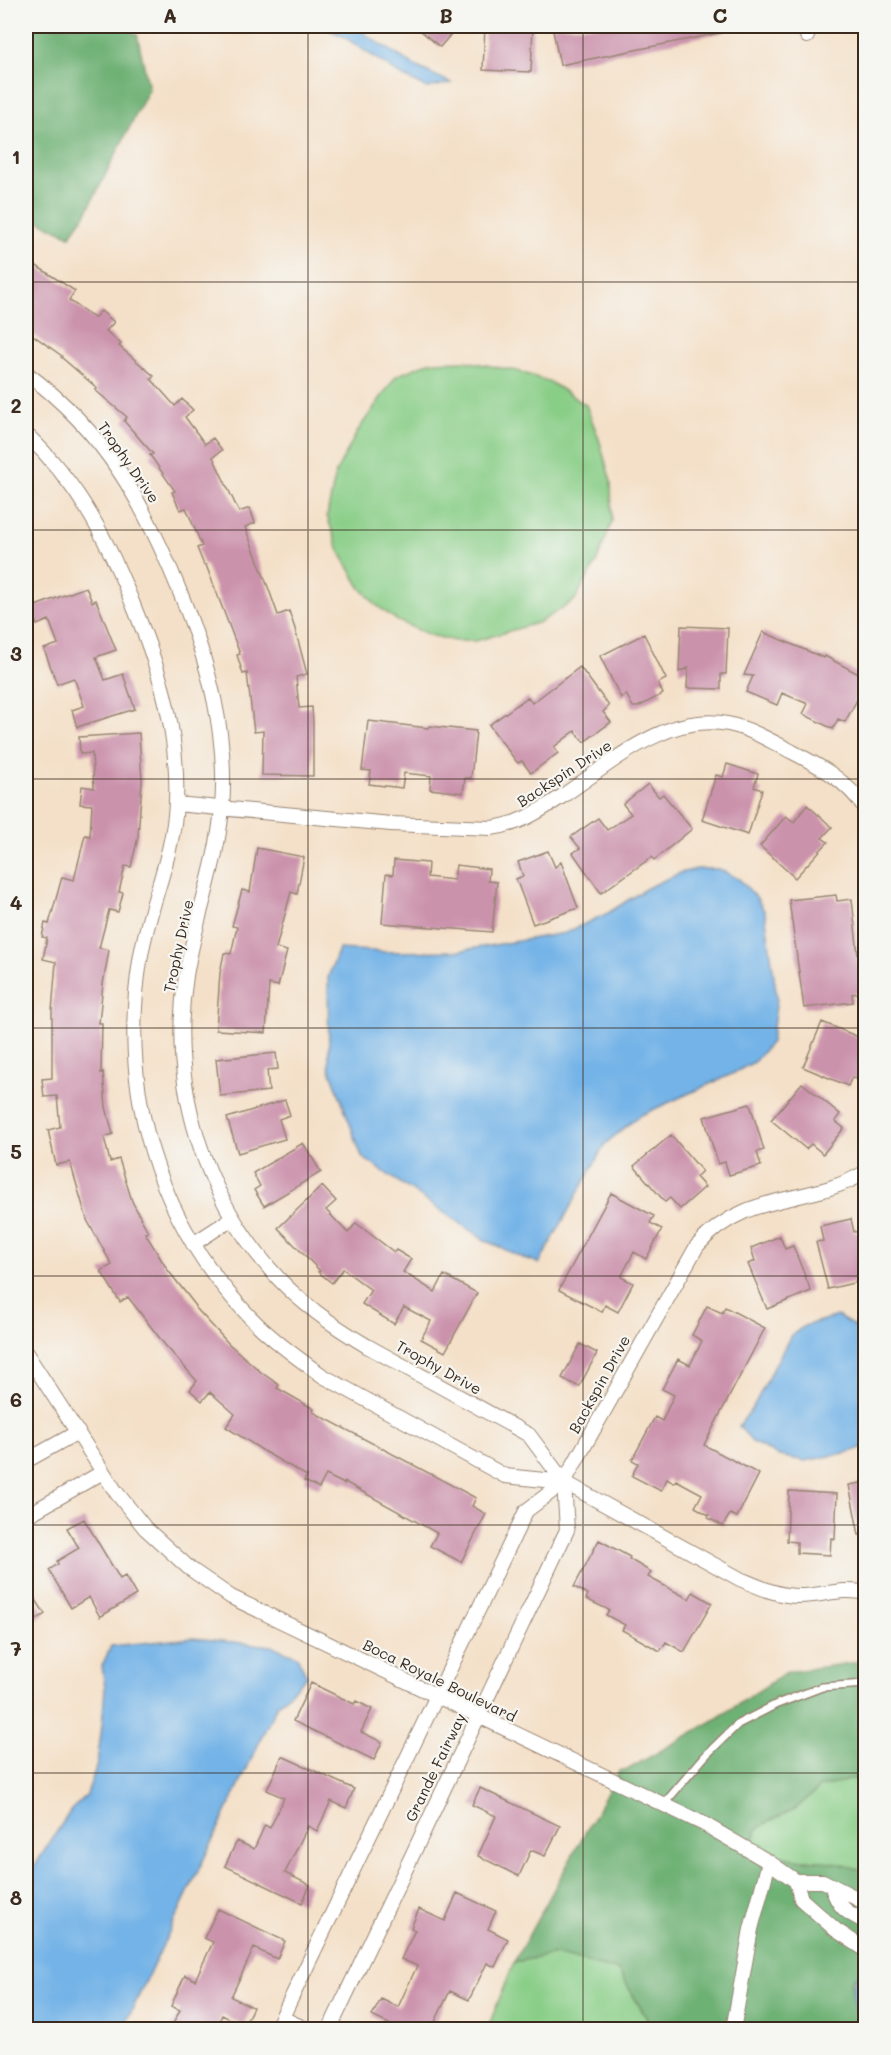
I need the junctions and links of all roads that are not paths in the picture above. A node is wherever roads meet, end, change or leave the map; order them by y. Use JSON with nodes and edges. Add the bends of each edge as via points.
{"nodes":[{"id":1,"x":26,"y":373,"type":"edge"},
{"id":2,"x":26,"y":434,"type":"edge"},
{"id":3,"x":176,"y":804,"type":"junction"},
{"id":4,"x":222,"y":809,"type":"junction"},
{"id":5,"x":866,"y":810,"type":"edge"},
{"id":6,"x":866,"y":1172,"type":"edge"},
{"id":7,"x":233,"y":1218,"type":"junction"},
{"id":8,"x":193,"y":1244,"type":"junction"},
{"id":9,"x":26,"y":1353,"type":"edge"},
{"id":10,"x":78,"y":1432,"type":"junction"},
{"id":11,"x":26,"y":1461,"type":"edge"},
{"id":12,"x":104,"y":1472,"type":"junction"},
{"id":13,"x":564,"y":1482,"type":"junction"},
{"id":14,"x":26,"y":1516,"type":"edge"},
{"id":15,"x":866,"y":1593,"type":"edge"},
{"id":16,"x":866,"y":1684,"type":"edge"},
{"id":17,"x":436,"y":1696,"type":"junction"},
{"id":18,"x":478,"y":1716,"type":"junction"},
{"id":19,"x":663,"y":1805,"type":"junction"},
{"id":20,"x":769,"y":1862,"type":"junction"},
{"id":21,"x":796,"y":1881,"type":"junction"},
{"id":22,"x":831,"y":1885,"type":"junction"},
{"id":23,"x":866,"y":1903,"type":"edge"},
{"id":24,"x":859,"y":1919,"type":"edge"},
{"id":25,"x":844,"y":1935,"type":"junction"},
{"id":26,"x":866,"y":1950,"type":"edge"},
{"id":27,"x":279,"y":2024,"type":"edge"},
{"id":28,"x":308,"y":2030,"type":"edge"},
{"id":29,"x":329,"y":2030,"type":"edge"},
{"id":30,"x":734,"y":2030,"type":"edge"}],
"edges":[{"from":1,"to":4,"type":"street","name":"Trophy Drive","via":[[64,404],[102,447],[134,492],[152,527],[198,639],[214,695],[221,742]]},
{"from":2,"to":3,"type":"street","name":"Trophy Drive","via":[[81,497],[122,576],[164,689],[174,744]]},
{"from":3,"to":4,"type":"street","name":"Backspin Drive"},
{"from":3,"to":8,"type":"street","name":"Trophy Drive","via":[[140,959],[134,1004],[134,1052],[142,1117],[151,1149]]},
{"from":4,"to":5,"type":"street","name":"Backspin Drive","via":[[391,824],[503,827],[544,809],[656,735],[682,726],[714,723],[759,735],[824,768],[845,784]]},
{"from":4,"to":7,"type":"street","name":"Trophy Drive","via":[[212,870],[186,976],[181,1034],[186,1090],[197,1138]]},
{"from":6,"to":13,"type":"street","name":"Backspin Drive","via":[[842,1184],[742,1211],[704,1238],[685,1264]]},
{"from":7,"to":8,"type":"street"},
{"from":7,"to":13,"type":"street","name":"Trophy Drive","via":[[279,1280],[300,1300],[367,1346],[529,1435]]},
{"from":8,"to":13,"type":"street","name":"Trophy Drive","via":[[250,1318],[323,1376],[505,1476]]},
{"from":9,"to":10,"type":"street","name":"Boca Royale Boulevard"},
{"from":10,"to":11,"type":"street"},
{"from":10,"to":12,"type":"street","name":"Boca Royale Boulevard"},
{"from":12,"to":14,"type":"street"},
{"from":12,"to":17,"type":"street","name":"Boca Royale Boulevard","via":[[145,1528],[189,1568],[231,1597]]},
{"from":13,"to":15,"type":"street","name":"Trophy Drive","via":[[740,1579],[769,1591],[798,1596],[846,1589]]},
{"from":13,"to":17,"type":"street","name":"Backspin Drive","via":[[526,1511]]},
{"from":13,"to":18,"type":"street","name":"Grande Fairway","via":[[567,1530]]},
{"from":16,"to":19,"type":"lane","via":[[822,1687],[738,1724]]},
{"from":17,"to":18,"type":"street","name":"Boca Royale Boulevard"},
{"from":17,"to":27,"type":"street","name":"Grande Fairway"},
{"from":18,"to":19,"type":"street","name":"Boca Royale Boulevard"},
{"from":18,"to":29,"type":"street","name":"Grande Fairway"},
{"from":19,"to":20,"type":"street","name":"Boca Royale Boulevard"},
{"from":20,"to":21,"type":"street","name":"Boca Royale Boulevard"},
{"from":20,"to":30,"type":"street","via":[[751,1929]]},
{"from":21,"to":22,"type":"street","via":[[823,1881]]},
{"from":21,"to":25,"type":"street","via":[[801,1899]]},
{"from":22,"to":23,"type":"street"},
{"from":22,"to":24,"type":"street","via":[[836,1902]]},
{"from":24,"to":25,"type":"street"},
{"from":25,"to":26,"type":"street"},
{"from":27,"to":28,"type":"street"}]}
